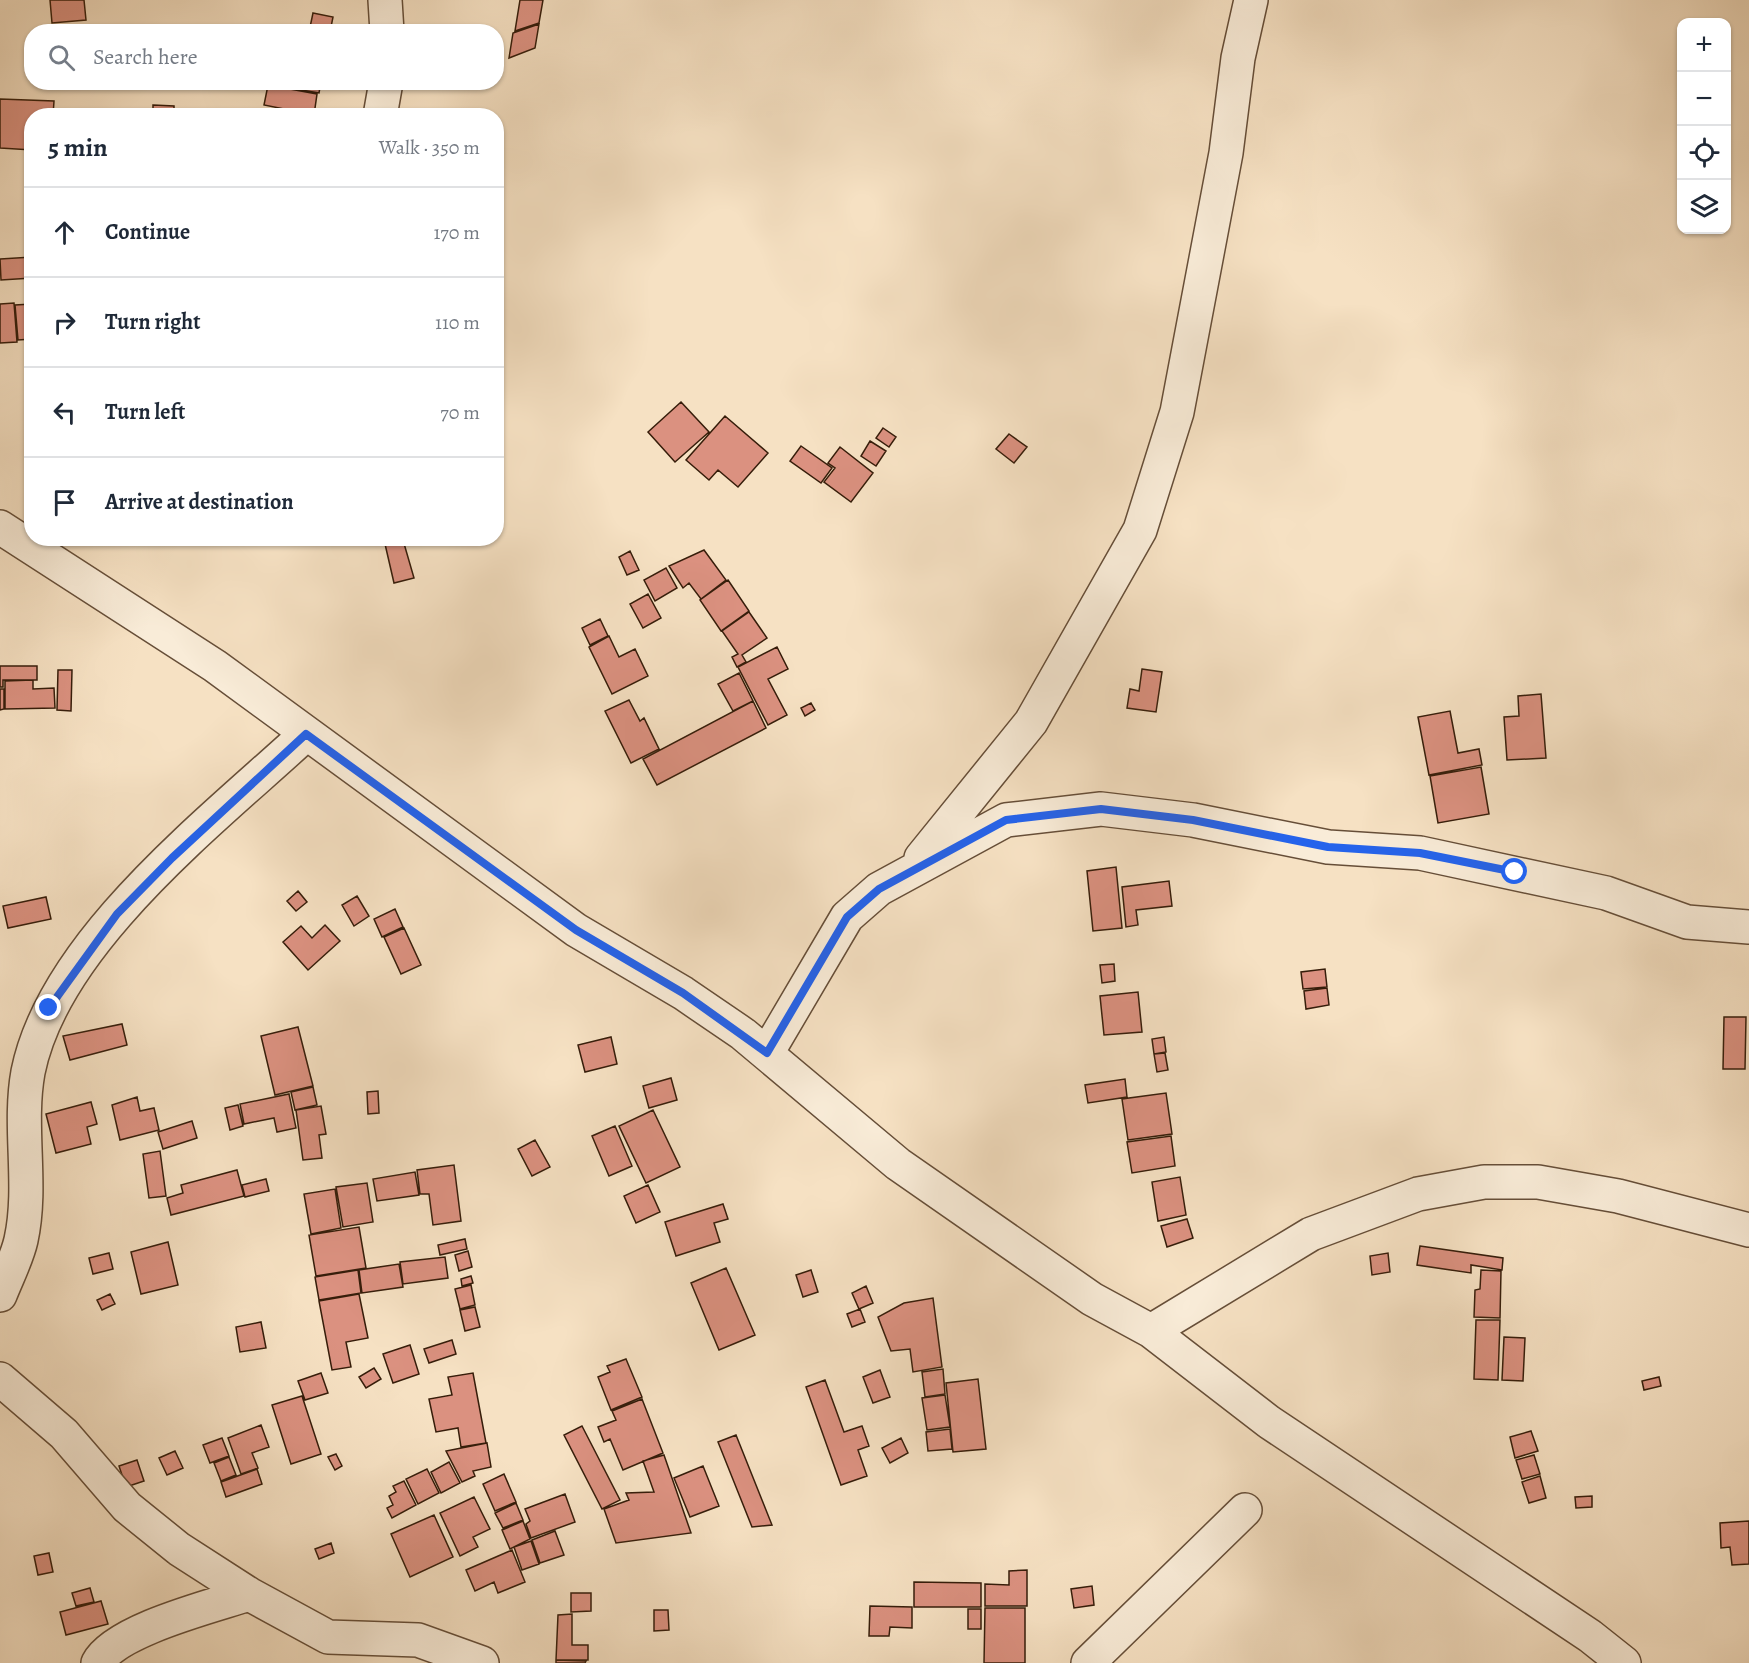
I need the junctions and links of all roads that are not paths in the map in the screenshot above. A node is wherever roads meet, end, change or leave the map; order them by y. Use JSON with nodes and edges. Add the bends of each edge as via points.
{"nodes":[{"id":1,"x":385,"y":0,"type":"edge"},
{"id":2,"x":1251,"y":0,"type":"edge"},
{"id":3,"x":386,"y":24,"type":"edge"},
{"id":4,"x":385,"y":90,"type":"edge"},
{"id":5,"x":381,"y":108,"type":"edge"},
{"id":6,"x":0,"y":527,"type":"edge"},
{"id":7,"x":24,"y":543,"type":"edge"},
{"id":8,"x":29,"y":546,"type":"edge"},
{"id":9,"x":306,"y":734,"type":"junction"},
{"id":10,"x":913,"y":869,"type":"junction"},
{"id":11,"x":1749,"y":927,"type":"edge"},
{"id":12,"x":767,"y":1053,"type":"junction"},
{"id":13,"x":1749,"y":1230,"type":"edge"},
{"id":14,"x":0,"y":1295,"type":"edge"},
{"id":15,"x":1151,"y":1331,"type":"junction"},
{"id":16,"x":0,"y":1379,"type":"edge"},
{"id":17,"x":1245,"y":1510,"type":"dead end"},
{"id":18,"x":249,"y":1594,"type":"junction"},
{"id":19,"x":98,"y":1663,"type":"edge"},
{"id":20,"x":482,"y":1663,"type":"edge"},
{"id":21,"x":1088,"y":1663,"type":"edge"},
{"id":22,"x":1624,"y":1663,"type":"edge"}],
"edges":[{"from":1,"to":3,"type":"street"},
{"from":2,"to":10,"type":"street","via":[[1177,412],[1140,530],[1031,722]]},
{"from":4,"to":5,"type":"street"},
{"from":6,"to":7,"type":"street"},
{"from":8,"to":9,"type":"street","via":[[215,666]]},
{"from":9,"to":12,"type":"street","via":[[576,930],[683,993]]},
{"from":9,"to":14,"type":"street","via":[[117,914],[49,1008],[28,1072],[21,1240]]},
{"from":10,"to":11,"type":"street","via":[[1006,820],[1101,809],[1193,820],[1328,847],[1420,853],[1606,893],[1687,921]]},
{"from":10,"to":12,"type":"street","via":[[879,889],[847,917]]},
{"from":12,"to":15,"type":"street","via":[[898,1164],[1092,1299]]},
{"from":13,"to":15,"type":"street","via":[[1618,1197],[1538,1182],[1484,1182],[1418,1194],[1311,1234]]},
{"from":15,"to":22,"type":"street","via":[[1269,1422],[1590,1636]]},
{"from":16,"to":18,"type":"street","via":[[64,1434],[127,1507],[179,1549]]},
{"from":17,"to":21,"type":"street"},
{"from":18,"to":19,"type":"street","via":[[135,1633]]},
{"from":18,"to":20,"type":"street","via":[[327,1637],[418,1640]]}]}
